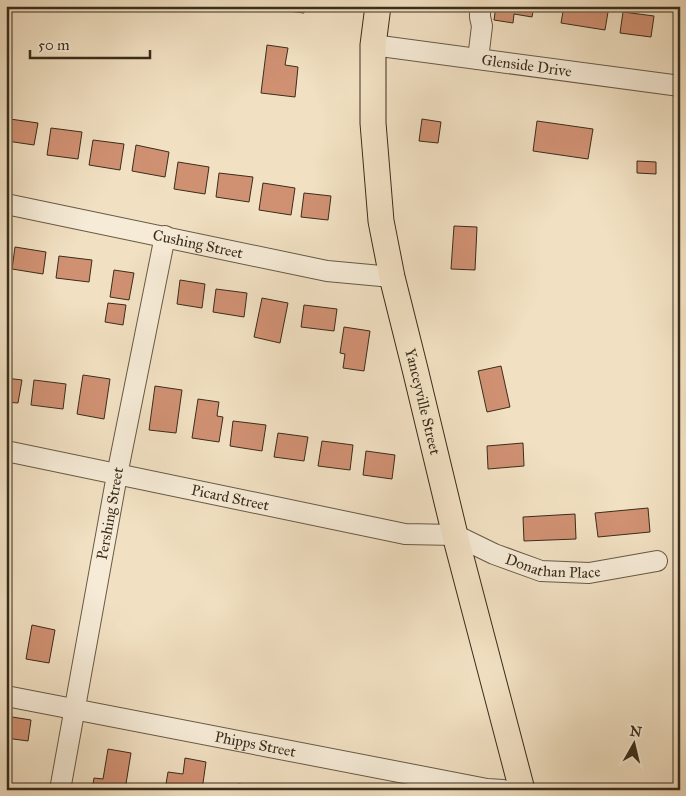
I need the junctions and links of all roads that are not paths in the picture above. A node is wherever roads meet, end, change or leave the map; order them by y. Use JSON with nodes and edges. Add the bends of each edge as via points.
{"nodes":[{"id":1,"x":378,"y":6,"type":"edge"},
{"id":2,"x":480,"y":6,"type":"edge"},
{"id":3,"x":373,"y":45,"type":"junction"},
{"id":4,"x":478,"y":59,"type":"junction"},
{"id":5,"x":680,"y":86,"type":"edge"},
{"id":6,"x":6,"y":204,"type":"edge"},
{"id":7,"x":164,"y":236,"type":"junction"},
{"id":8,"x":392,"y":277,"type":"junction"},
{"id":9,"x":6,"y":451,"type":"edge"},
{"id":10,"x":117,"y":475,"type":"junction"},
{"id":11,"x":455,"y":535,"type":"junction"},
{"id":12,"x":657,"y":561,"type":"dead end"},
{"id":13,"x":6,"y":696,"type":"edge"},
{"id":14,"x":74,"y":710,"type":"junction"},
{"id":15,"x":60,"y":790,"type":"edge"},
{"id":16,"x":503,"y":790,"type":"edge"},
{"id":17,"x":522,"y":790,"type":"edge"}],
"edges":[{"from":1,"to":3,"type":"main road","name":"Yanceyville Street"},
{"from":2,"to":4,"type":"street","via":[[482,26]]},
{"from":3,"to":4,"type":"street","name":"Glenside Drive"},
{"from":3,"to":8,"type":"main road","name":"Yanceyville Street","via":[[373,123],[381,221]]},
{"from":4,"to":5,"type":"street","name":"Glenside Drive"},
{"from":6,"to":7,"type":"street","name":"Cushing Street"},
{"from":7,"to":8,"type":"street","name":"Cushing Street","via":[[327,271]]},
{"from":7,"to":10,"type":"street","name":"Pershing Street"},
{"from":8,"to":11,"type":"main road","name":"Yanceyville Street"},
{"from":9,"to":10,"type":"street","name":"Picard Street"},
{"from":10,"to":11,"type":"street","name":"Picard Street","via":[[405,534]]},
{"from":10,"to":14,"type":"street","name":"Pershing Street"},
{"from":11,"to":12,"type":"street","name":"Donathan Place","via":[[540,571],[589,574]]},
{"from":11,"to":17,"type":"main road","name":"Yanceyville Street"},
{"from":13,"to":14,"type":"street","name":"Phipps Street"},
{"from":14,"to":15,"type":"street","name":"Pershing Street"},
{"from":14,"to":16,"type":"street","name":"Phipps Street"}]}
